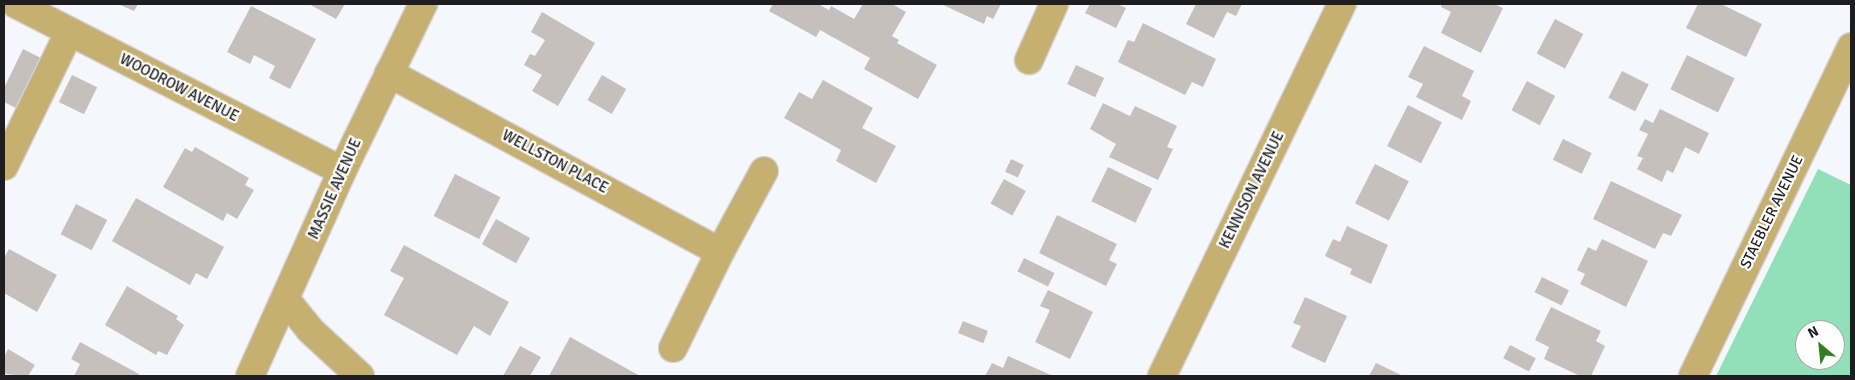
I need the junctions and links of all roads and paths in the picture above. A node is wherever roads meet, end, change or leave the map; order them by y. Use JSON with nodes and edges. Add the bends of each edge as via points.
{"nodes":[{"id":1,"x":16,"y":4,"type":"edge"},
{"id":2,"x":423,"y":4,"type":"edge"},
{"id":3,"x":1054,"y":4,"type":"edge"},
{"id":4,"x":1342,"y":4,"type":"edge"},
{"id":5,"x":70,"y":33,"type":"junction"},
{"id":6,"x":1851,"y":48,"type":"edge"},
{"id":7,"x":1029,"y":60,"type":"dead end"},
{"id":8,"x":390,"y":73,"type":"junction"},
{"id":9,"x":4,"y":166,"type":"edge"},
{"id":10,"x":342,"y":171,"type":"junction"},
{"id":11,"x":764,"y":171,"type":"dead end"},
{"id":12,"x":720,"y":252,"type":"junction"},
{"id":13,"x":286,"y":300,"type":"junction"},
{"id":14,"x":673,"y":348,"type":"dead end"},
{"id":15,"x":250,"y":376,"type":"edge"},
{"id":16,"x":360,"y":376,"type":"edge"},
{"id":17,"x":1162,"y":376,"type":"edge"},
{"id":18,"x":1693,"y":376,"type":"edge"}],
"edges":[{"from":1,"to":5,"type":"street","name":"WOODROW AVENUE"},
{"from":2,"to":8,"type":"street","name":"MASSIE AVENUE"},
{"from":3,"to":7,"type":"street"},
{"from":4,"to":17,"type":"street","name":"KENNISON AVENUE"},
{"from":5,"to":9,"type":"street"},
{"from":5,"to":10,"type":"street","name":"WOODROW AVENUE"},
{"from":6,"to":18,"type":"street","name":"STAEBLER AVENUE"},
{"from":8,"to":10,"type":"street","name":"MASSIE AVENUE"},
{"from":8,"to":12,"type":"street","name":"WELLSTON PLACE"},
{"from":10,"to":13,"type":"street","name":"MASSIE AVENUE"},
{"from":11,"to":12,"type":"street"},
{"from":12,"to":14,"type":"street"},
{"from":13,"to":15,"type":"street","name":"MASSIE AVENUE"},
{"from":13,"to":16,"type":"street","via":[[310,330]]}]}
